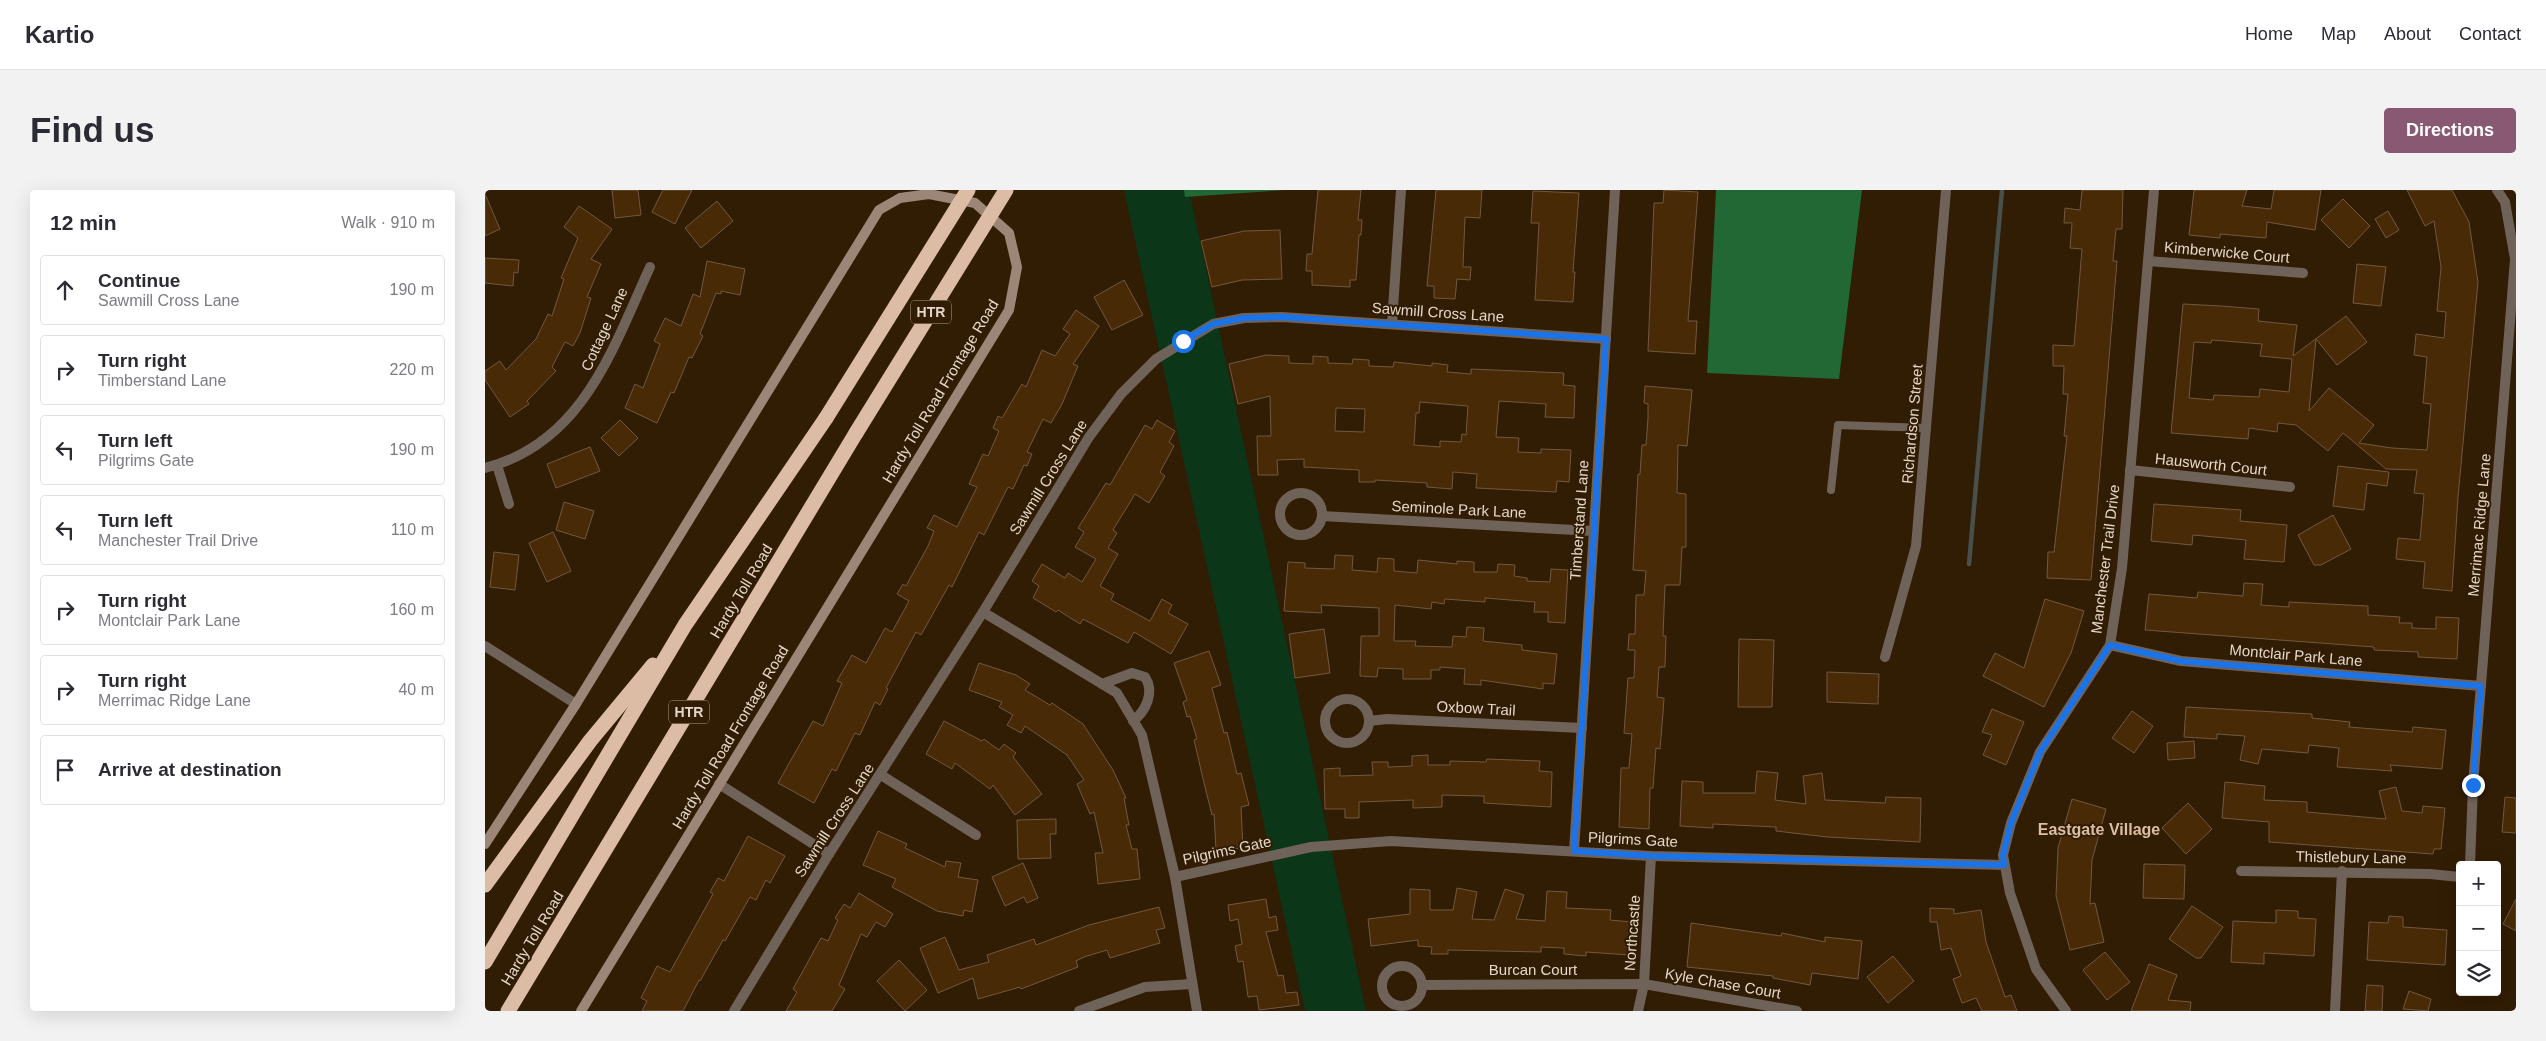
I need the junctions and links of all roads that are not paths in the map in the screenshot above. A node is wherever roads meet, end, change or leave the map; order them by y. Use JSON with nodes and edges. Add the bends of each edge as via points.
{"nodes":[{"id":1,"x":968,"y":190,"type":"edge"},
{"id":2,"x":1007,"y":190,"type":"edge"},
{"id":3,"x":1401,"y":190,"type":"edge"},
{"id":4,"x":1615,"y":190,"type":"edge"},
{"id":5,"x":1946,"y":190,"type":"edge"},
{"id":6,"x":2154,"y":190,"type":"edge"},
{"id":7,"x":2497,"y":190,"type":"edge"},
{"id":8,"x":2148,"y":261,"type":"junction"},
{"id":9,"x":650,"y":267,"type":"dead end"},
{"id":10,"x":2303,"y":274,"type":"dead end"},
{"id":11,"x":1392,"y":323,"type":"junction"},
{"id":12,"x":1606,"y":339,"type":"junction"},
{"id":13,"x":1927,"y":428,"type":"junction"},
{"id":14,"x":497,"y":465,"type":"junction"},
{"id":15,"x":485,"y":468,"type":"edge"},
{"id":16,"x":2130,"y":470,"type":"junction"},
{"id":17,"x":2290,"y":487,"type":"dead end"},
{"id":18,"x":1831,"y":490,"type":"dead end"},
{"id":19,"x":509,"y":504,"type":"dead end"},
{"id":20,"x":1322,"y":516,"type":"junction"},
{"id":21,"x":1593,"y":532,"type":"junction"},
{"id":22,"x":983,"y":612,"type":"junction"},
{"id":23,"x":685,"y":625,"type":"junction"},
{"id":24,"x":2110,"y":645,"type":"junction"},
{"id":25,"x":485,"y":646,"type":"edge"},
{"id":26,"x":1885,"y":658,"type":"dead end"},
{"id":27,"x":1102,"y":684,"type":"junction"},
{"id":28,"x":2481,"y":686,"type":"junction"},
{"id":29,"x":576,"y":704,"type":"junction"},
{"id":30,"x":1133,"y":721,"type":"junction"},
{"id":31,"x":1369,"y":721,"type":"junction"},
{"id":32,"x":1582,"y":728,"type":"junction"},
{"id":33,"x":881,"y":774,"type":"junction"},
{"id":34,"x":719,"y":784,"type":"junction"},
{"id":35,"x":976,"y":835,"type":"dead end"},
{"id":36,"x":485,"y":844,"type":"edge"},
{"id":37,"x":1574,"y":851,"type":"junction"},
{"id":38,"x":829,"y":854,"type":"junction"},
{"id":39,"x":1651,"y":856,"type":"junction"},
{"id":40,"x":2470,"y":861,"type":"edge"},
{"id":41,"x":2004,"y":865,"type":"junction"},
{"id":42,"x":2241,"y":871,"type":"dead end"},
{"id":43,"x":2342,"y":871,"type":"junction"},
{"id":44,"x":1175,"y":877,"type":"junction"},
{"id":45,"x":2456,"y":877,"type":"edge"},
{"id":46,"x":485,"y":885,"type":"edge"},
{"id":47,"x":485,"y":962,"type":"edge"},
{"id":48,"x":1191,"y":984,"type":"junction"},
{"id":49,"x":1643,"y":984,"type":"junction"},
{"id":50,"x":1422,"y":985,"type":"junction"},
{"id":51,"x":521,"y":990,"type":"junction"},
{"id":52,"x":508,"y":1011,"type":"edge"},
{"id":53,"x":513,"y":1011,"type":"edge"},
{"id":54,"x":581,"y":1011,"type":"edge"},
{"id":55,"x":734,"y":1011,"type":"edge"},
{"id":56,"x":1079,"y":1011,"type":"edge"},
{"id":57,"x":1197,"y":1011,"type":"edge"},
{"id":58,"x":1638,"y":1011,"type":"edge"},
{"id":59,"x":1797,"y":1011,"type":"edge"},
{"id":60,"x":2066,"y":1011,"type":"edge"},
{"id":61,"x":2335,"y":1011,"type":"edge"}],
"edges":[{"from":1,"to":23,"type":"highway","name":"Hardy Toll Road","number":"HTR","bridge":true,"via":[[827,418]]},
{"from":2,"to":51,"type":"highway","name":"Hardy Toll Road","number":"HTR","bridge":true,"via":[[856,433]]},
{"from":3,"to":11,"type":"street"},
{"from":4,"to":12,"type":"street","name":"Timberstand Lane"},
{"from":5,"to":13,"type":"street","name":"Richardson Street"},
{"from":6,"to":8,"type":"street","name":"Manchester Trail Drive"},
{"from":7,"to":28,"type":"street","name":"Merrimac Ridge Lane","via":[[2505,202],[2515,259]]},
{"from":8,"to":10,"type":"street","name":"Kimberwicke Court"},
{"from":8,"to":16,"type":"street","name":"Manchester Trail Drive"},
{"from":9,"to":14,"type":"street","name":"Cottage Lane","via":[[603,372],[580,406],[556,430]]},
{"from":11,"to":12,"type":"street","name":"Sawmill Cross Lane"},
{"from":11,"to":22,"type":"street","name":"Sawmill Cross Lane","via":[[1244,318],[1213,324],[1169,349],[1131,381],[1089,437]]},
{"from":12,"to":21,"type":"street","name":"Timberstand Lane"},
{"from":13,"to":18,"type":"lane","via":[[1838,425]]},
{"from":13,"to":26,"type":"street","name":"Richardson Street","via":[[1916,546]]},
{"from":14,"to":15,"type":"street","name":"Cottage Lane"},
{"from":14,"to":19,"type":"street"},
{"from":16,"to":17,"type":"street","name":"Hausworth Court"},
{"from":16,"to":24,"type":"street","name":"Manchester Trail Drive","via":[[2122,568]]},
{"from":20,"to":20,"type":"street","via":[[1317,528],[1299,535],[1283,524],[1280,510],[1293,494],[1308,494],[1319,502]]},
{"from":20,"to":21,"type":"street","name":"Seminole Park Lane"},
{"from":21,"to":32,"type":"street","name":"Timberstand Lane"},
{"from":22,"to":27,"type":"street"},
{"from":22,"to":33,"type":"street","name":"Sawmill Cross Lane"},
{"from":23,"to":46,"type":"highway","via":[[590,742]]},
{"from":23,"to":47,"type":"highway","name":"Hardy Toll Road","number":"HTR"},
{"from":24,"to":28,"type":"street","name":"Montclair Park Lane","via":[[2181,661]]},
{"from":24,"to":41,"type":"street","name":"Manchester Trail Drive","via":[[2040,752],[2011,823],[2003,855]]},
{"from":25,"to":29,"type":"street"},
{"from":27,"to":30,"type":"street","via":[[1117,693]]},
{"from":27,"to":30,"type":"street","via":[[1132,673],[1145,677],[1148,698],[1145,708]]},
{"from":28,"to":40,"type":"street","name":"Merrimac Ridge Lane"},
{"from":29,"to":34,"type":"street","name":"Hardy Toll Road Frontage Road","via":[[879,210],[900,198],[929,194],[975,203],[1009,233],[1017,267],[1009,310]]},
{"from":29,"to":36,"type":"street","name":"Hardy Toll Road Frontage Road"},
{"from":30,"to":44,"type":"street","via":[[1142,735]]},
{"from":31,"to":31,"type":"street","via":[[1365,734],[1346,743],[1338,742],[1328,732],[1325,718],[1331,705],[1352,699],[1364,707]]},
{"from":31,"to":32,"type":"street","name":"Oxbow Trail","via":[[1387,719]]},
{"from":32,"to":37,"type":"street","name":"Timberstand Lane"},
{"from":33,"to":35,"type":"street"},
{"from":33,"to":38,"type":"street","name":"Sawmill Cross Lane"},
{"from":34,"to":38,"type":"street"},
{"from":34,"to":54,"type":"street","name":"Hardy Toll Road Frontage Road"},
{"from":37,"to":39,"type":"street","name":"Pilgrims Gate"},
{"from":37,"to":44,"type":"street","name":"Pilgrims Gate","via":[[1391,841],[1311,847]]},
{"from":38,"to":55,"type":"street","name":"Sawmill Cross Lane"},
{"from":39,"to":41,"type":"street","name":"Pilgrims Gate"},
{"from":39,"to":49,"type":"street","name":"Northcastle"},
{"from":41,"to":60,"type":"street","name":"Manchester Trail Drive","via":[[2009,893],[2036,969]]},
{"from":42,"to":43,"type":"street","name":"Thistlebury Lane"},
{"from":43,"to":45,"type":"street","name":"Thistlebury Lane"},
{"from":43,"to":61,"type":"street"},
{"from":44,"to":48,"type":"street"},
{"from":48,"to":56,"type":"street","via":[[1145,987]]},
{"from":48,"to":57,"type":"street"},
{"from":49,"to":50,"type":"street","name":"Burcan Court"},
{"from":49,"to":58,"type":"street","name":"Northcastle"},
{"from":49,"to":59,"type":"street","name":"Kyle Chase Court"},
{"from":50,"to":50,"type":"street","via":[[1417,973],[1407,966],[1400,966],[1388,972],[1383,990],[1395,1005],[1408,1005],[1419,998]]},
{"from":51,"to":52,"type":"highway","name":"Hardy Toll Road","number":"HTR"},
{"from":51,"to":53,"type":"highway"}]}
